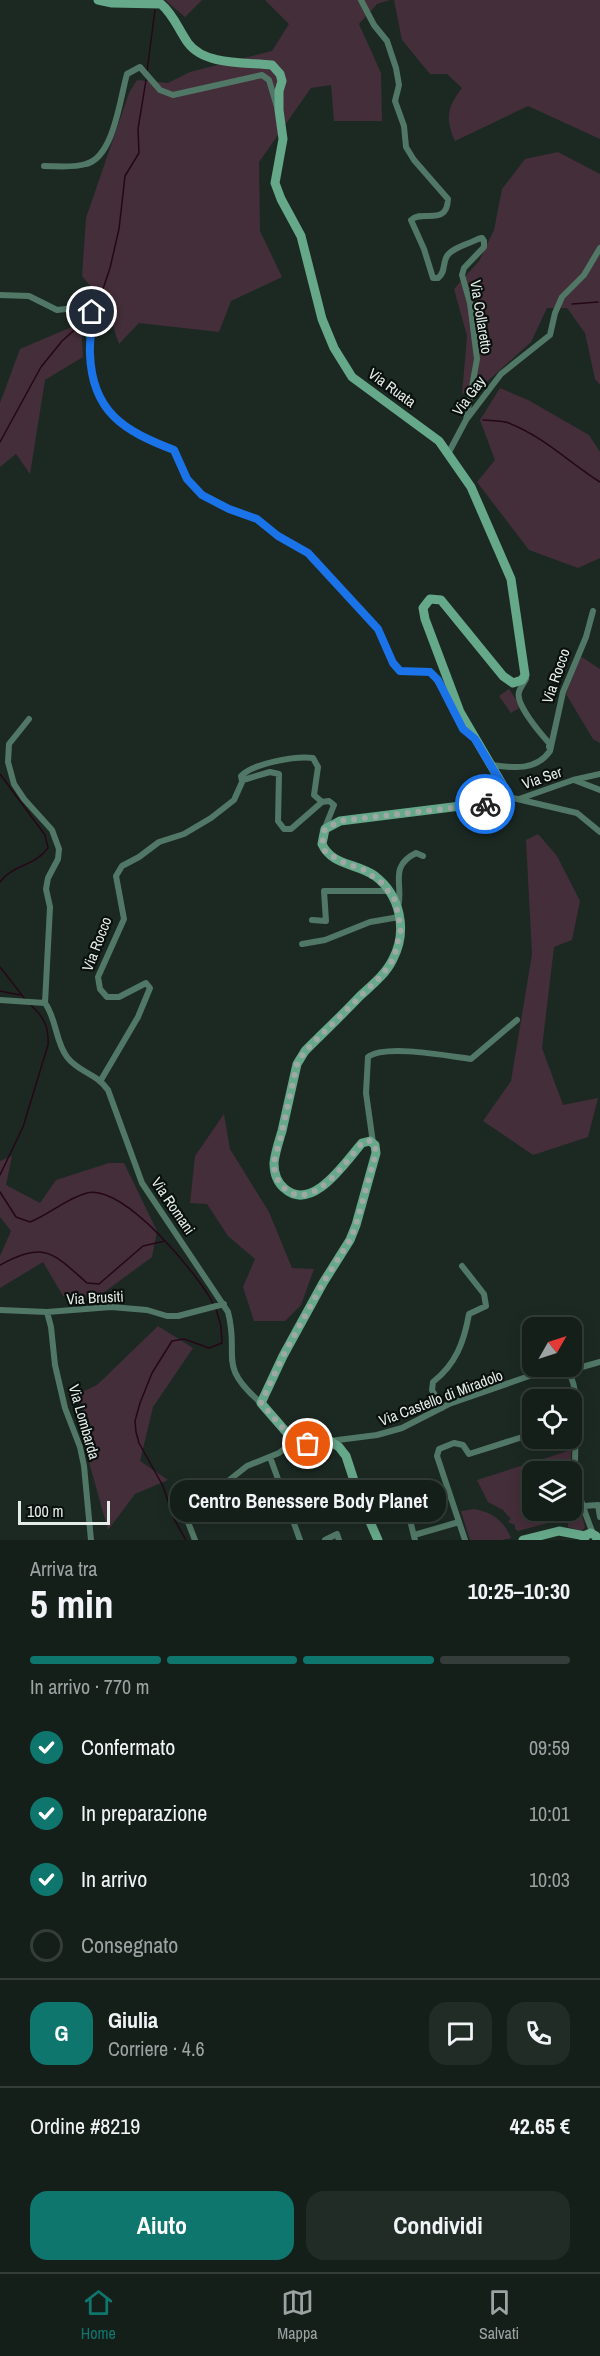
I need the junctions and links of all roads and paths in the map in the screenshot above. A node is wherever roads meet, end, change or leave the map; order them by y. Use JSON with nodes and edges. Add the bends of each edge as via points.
{"nodes":[{"id":1,"x":98,"y":0,"type":"edge"},
{"id":2,"x":361,"y":0,"type":"edge"},
{"id":3,"x":279,"y":110,"type":"junction"},
{"id":4,"x":44,"y":166,"type":"dead end"},
{"id":5,"x":600,"y":248,"type":"edge"},
{"id":6,"x":0,"y":295,"type":"edge"},
{"id":7,"x":466,"y":420,"type":"junction"},
{"id":8,"x":449,"y":452,"type":"junction"},
{"id":9,"x":593,"y":611,"type":"dead end"},
{"id":10,"x":525,"y":675,"type":"junction"},
{"id":11,"x":29,"y":719,"type":"dead end"},
{"id":12,"x":475,"y":739,"type":"junction"},
{"id":13,"x":550,"y":751,"type":"junction"},
{"id":14,"x":492,"y":765,"type":"junction"},
{"id":15,"x":600,"y":774,"type":"edge"},
{"id":16,"x":573,"y":780,"type":"junction"},
{"id":17,"x":242,"y":781,"type":"junction"},
{"id":18,"x":600,"y":790,"type":"edge"},
{"id":19,"x":504,"y":796,"type":"junction"},
{"id":20,"x":519,"y":799,"type":"junction"},
{"id":21,"x":322,"y":802,"type":"junction"},
{"id":22,"x":600,"y":832,"type":"edge"},
{"id":23,"x":322,"y":837,"type":"junction"},
{"id":24,"x":423,"y":856,"type":"dead end"},
{"id":25,"x":388,"y":891,"type":"junction"},
{"id":26,"x":398,"y":912,"type":"junction"},
{"id":27,"x":312,"y":920,"type":"dead end"},
{"id":28,"x":302,"y":944,"type":"dead end"},
{"id":29,"x":0,"y":1000,"type":"edge"},
{"id":30,"x":45,"y":1003,"type":"junction"},
{"id":31,"x":517,"y":1020,"type":"dead end"},
{"id":32,"x":101,"y":1080,"type":"junction"},
{"id":33,"x":373,"y":1143,"type":"junction"},
{"id":34,"x":462,"y":1266,"type":"dead end"},
{"id":35,"x":223,"y":1304,"type":"junction"},
{"id":36,"x":0,"y":1310,"type":"edge"},
{"id":37,"x":47,"y":1312,"type":"junction"},
{"id":38,"x":600,"y":1362,"type":"edge"},
{"id":39,"x":582,"y":1367,"type":"edge"},
{"id":40,"x":526,"y":1377,"type":"edge"},
{"id":41,"x":261,"y":1403,"type":"junction"},
{"id":42,"x":442,"y":1408,"type":"junction"},
{"id":43,"x":522,"y":1437,"type":"edge"},
{"id":44,"x":294,"y":1441,"type":"junction"},
{"id":45,"x":330,"y":1441,"type":"junction"},
{"id":46,"x":575,"y":1449,"type":"edge"},
{"id":47,"x":270,"y":1457,"type":"junction"},
{"id":48,"x":400,"y":1486,"type":"dead end"},
{"id":49,"x":599,"y":1505,"type":"edge"},
{"id":50,"x":584,"y":1506,"type":"junction"},
{"id":51,"x":600,"y":1517,"type":"edge"},
{"id":52,"x":459,"y":1522,"type":"junction"},
{"id":53,"x":588,"y":1537,"type":"edge"},
{"id":54,"x":415,"y":1538,"type":"edge"},
{"id":55,"x":91,"y":1540,"type":"edge"},
{"id":56,"x":195,"y":1540,"type":"edge"},
{"id":57,"x":300,"y":1540,"type":"edge"},
{"id":58,"x":326,"y":1540,"type":"edge"},
{"id":59,"x":339,"y":1540,"type":"edge"},
{"id":60,"x":378,"y":1540,"type":"edge"},
{"id":61,"x":465,"y":1540,"type":"edge"},
{"id":62,"x":524,"y":1540,"type":"edge"}],
"edges":[{"from":1,"to":3,"type":"street","name":"Via Ruata","via":[[160,4],[194,50],[207,58],[272,65],[282,81]]},
{"from":2,"to":7,"type":"street","name":"Via Collaretto","via":[[387,41],[396,68],[399,84],[395,101],[406,147],[448,199],[441,215],[416,216],[411,220],[433,278],[442,275],[447,256],[453,251],[478,239],[484,241],[484,247],[462,275],[477,359]]},
{"from":3,"to":4,"type":"street","name":"Via Ruata","via":[[269,80],[262,75],[172,95],[160,90],[140,67],[128,74],[112,136],[95,160],[87,164]]},
{"from":3,"to":8,"type":"street","name":"Via Ruata","via":[[283,139],[275,183],[301,236],[322,320],[334,348],[352,377],[428,431]]},
{"from":5,"to":7,"type":"street","name":"Via Gay","via":[[584,275],[562,297],[550,335],[501,374]]},
{"from":6,"to":12,"type":"street","name":"Via Rocco","via":[[29,296],[57,310],[84,307],[92,312],[91,368],[103,406],[141,436],[174,450],[187,479],[202,495],[257,519],[308,553],[378,629],[400,671],[430,672],[438,680],[463,729]]},
{"from":7,"to":8,"type":"street","name":"Via Gay"},
{"from":8,"to":10,"type":"street","name":"Via Ruata","via":[[471,487],[511,579]]},
{"from":9,"to":13,"type":"street","name":"Via Rocco","via":[[563,692]]},
{"from":10,"to":12,"type":"street","name":"Via Rocco","via":[[517,682],[509,681],[441,600],[435,598],[426,603],[425,619],[450,689]]},
{"from":10,"to":13,"type":"street","name":"Via Rocco","via":[[518,697],[549,743]]},
{"from":11,"to":30,"type":"street","via":[[9,744],[8,762],[14,784],[52,830],[59,849],[46,889],[50,907]]},
{"from":12,"to":14,"type":"street","name":"Via Rocco"},
{"from":13,"to":14,"type":"street","via":[[532,766]]},
{"from":14,"to":19,"type":"street","name":"Via Rocco","via":[[505,789]]},
{"from":15,"to":16,"type":"street","name":"Via Ser"},
{"from":16,"to":18,"type":"street","name":"Via Ser"},
{"from":16,"to":20,"type":"street","name":"Via Ser"},
{"from":17,"to":21,"type":"street","name":"Via Rocco","via":[[246,771],[276,761],[313,758],[318,767],[314,795]]},
{"from":17,"to":21,"type":"street","via":[[258,774],[279,774],[278,821],[284,829],[291,829]]},
{"from":17,"to":32,"type":"street","name":"Via Rocco","via":[[234,800],[211,818],[159,842],[122,866],[116,876],[124,919],[98,977],[100,989],[107,997],[119,997],[146,983],[150,988],[138,1017]]},
{"from":19,"to":20,"type":"street","name":"Via Ser"},
{"from":19,"to":23,"type":"street","via":[[495,802],[340,821],[325,829]]},
{"from":20,"to":22,"type":"street","name":"Via Ser","via":[[577,813]]},
{"from":21,"to":23,"type":"street","name":"Via Rocco","via":[[334,805]]},
{"from":23,"to":25,"type":"street","via":[[325,851],[331,857],[374,875]]},
{"from":24,"to":26,"type":"street","via":[[412,854],[400,867]]},
{"from":25,"to":26,"type":"street"},
{"from":25,"to":27,"type":"street","via":[[324,891],[326,921]]},
{"from":26,"to":28,"type":"street","via":[[325,940]]},
{"from":26,"to":33,"type":"street","via":[[401,929],[394,958],[297,1064],[274,1163],[278,1181],[290,1192],[315,1192],[362,1143]]},
{"from":29,"to":30,"type":"street"},
{"from":30,"to":32,"type":"street","via":[[66,1056]]},
{"from":31,"to":33,"type":"street","via":[[471,1059],[410,1052],[374,1053],[368,1057],[366,1093]]},
{"from":32,"to":35,"type":"street","name":"Via Romani","via":[[121,1121],[142,1183]]},
{"from":33,"to":41,"type":"street","via":[[376,1153],[350,1240],[283,1356]]},
{"from":34,"to":42,"type":"street","via":[[484,1294],[486,1306],[468,1314],[457,1357],[433,1382],[432,1390]]},
{"from":35,"to":37,"type":"street","name":"Via Brusiti","via":[[178,1316],[111,1307]]},
{"from":35,"to":41,"type":"street","name":"Via Romani","via":[[230,1319],[232,1366],[236,1376]]},
{"from":36,"to":37,"type":"street","name":"Via Brusiti"},
{"from":37,"to":55,"type":"street","name":"Via Lombarda","via":[[65,1408],[84,1466]]},
{"from":38,"to":39,"type":"street"},
{"from":40,"to":42,"type":"street","name":"Via Castello di Miradolo"},
{"from":41,"to":44,"type":"street"},
{"from":42,"to":45,"type":"street","name":"Via Castello di Miradolo","via":[[402,1428]]},
{"from":43,"to":52,"type":"street","via":[[469,1454],[463,1444],[439,1449],[437,1456]]},
{"from":44,"to":45,"type":"street"},
{"from":44,"to":47,"type":"street"},
{"from":45,"to":60,"type":"street","via":[[346,1456]]},
{"from":46,"to":50,"type":"street","via":[[576,1480]]},
{"from":47,"to":56,"type":"street","via":[[247,1466],[192,1503],[186,1517]]},
{"from":47,"to":57,"type":"street"},
{"from":48,"to":54,"type":"street"},
{"from":49,"to":50,"type":"street"},
{"from":49,"to":51,"type":"street"},
{"from":50,"to":53,"type":"street"},
{"from":52,"to":54,"type":"street"},
{"from":52,"to":61,"type":"street"},
{"from":53,"to":62,"type":"street","via":[[559,1531]]},
{"from":58,"to":59,"type":"street","via":[[337,1534]]}]}
